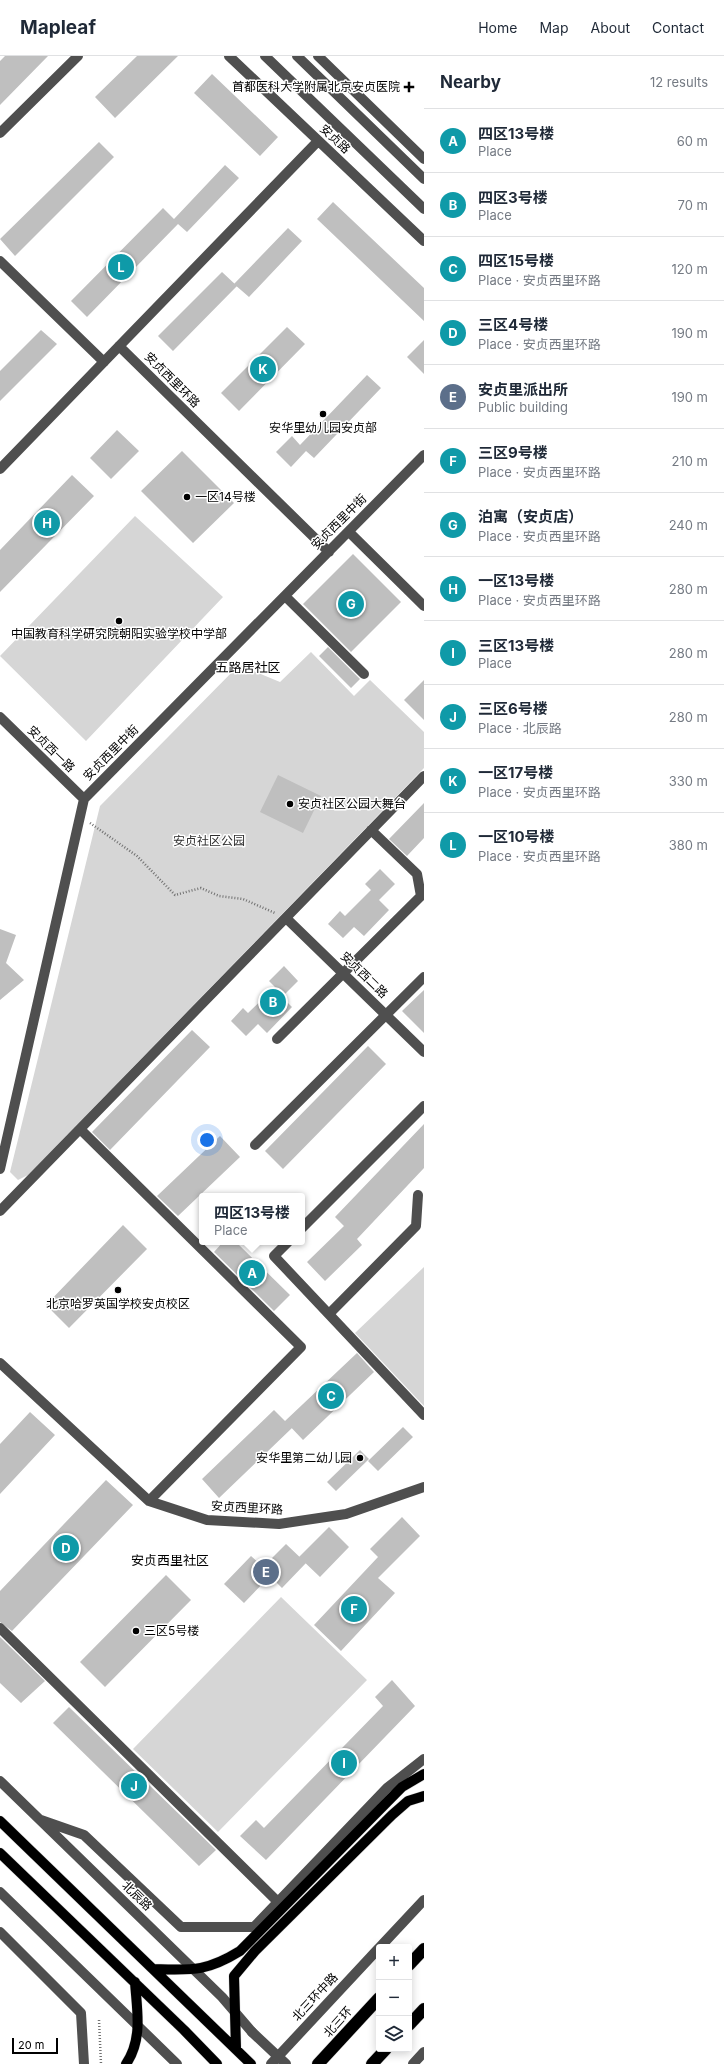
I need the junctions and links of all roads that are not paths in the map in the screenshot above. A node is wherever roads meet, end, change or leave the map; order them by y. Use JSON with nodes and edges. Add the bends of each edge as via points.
{"nodes":[{"id":1,"x":78,"y":56,"type":"edge"},
{"id":2,"x":228,"y":56,"type":"edge"},
{"id":3,"x":265,"y":56,"type":"edge"},
{"id":4,"x":297,"y":56,"type":"edge"},
{"id":5,"x":318,"y":56,"type":"edge"},
{"id":6,"x":0,"y":133,"type":"edge"},
{"id":7,"x":318,"y":141,"type":"junction"},
{"id":8,"x":424,"y":158,"type":"edge"},
{"id":9,"x":424,"y":178,"type":"edge"},
{"id":10,"x":424,"y":209,"type":"edge"},
{"id":11,"x":424,"y":241,"type":"edge"},
{"id":12,"x":0,"y":260,"type":"edge"},
{"id":13,"x":119,"y":346,"type":"junction"},
{"id":14,"x":104,"y":362,"type":"junction"},
{"id":15,"x":424,"y":455,"type":"edge"},
{"id":16,"x":0,"y":469,"type":"edge"},
{"id":17,"x":348,"y":532,"type":"junction"},
{"id":18,"x":329,"y":552,"type":"junction"},
{"id":19,"x":285,"y":596,"type":"junction"},
{"id":20,"x":424,"y":606,"type":"edge"},
{"id":21,"x":364,"y":674,"type":"dead end"},
{"id":22,"x":0,"y":717,"type":"edge"},
{"id":23,"x":424,"y":776,"type":"edge"},
{"id":24,"x":84,"y":799,"type":"junction"},
{"id":25,"x":371,"y":830,"type":"junction"},
{"id":26,"x":420,"y":873,"type":"edge"},
{"id":27,"x":286,"y":918,"type":"junction"},
{"id":28,"x":424,"y":977,"type":"edge"},
{"id":29,"x":277,"y":1039,"type":"dead end"},
{"id":30,"x":424,"y":1052,"type":"edge"},
{"id":31,"x":424,"y":1106,"type":"edge"},
{"id":32,"x":80,"y":1129,"type":"junction"},
{"id":33,"x":255,"y":1145,"type":"dead end"},
{"id":34,"x":0,"y":1169,"type":"edge"},
{"id":35,"x":422,"y":1196,"type":"edge"},
{"id":36,"x":0,"y":1211,"type":"edge"},
{"id":37,"x":305,"y":1225,"type":"edge"},
{"id":38,"x":285,"y":1245,"type":"edge"},
{"id":39,"x":328,"y":1314,"type":"junction"},
{"id":40,"x":0,"y":1362,"type":"edge"},
{"id":41,"x":424,"y":1415,"type":"edge"},
{"id":42,"x":424,"y":1487,"type":"edge"},
{"id":43,"x":149,"y":1501,"type":"junction"},
{"id":44,"x":0,"y":1628,"type":"edge"},
{"id":45,"x":424,"y":1759,"type":"edge"},
{"id":46,"x":424,"y":1774,"type":"edge"},
{"id":47,"x":0,"y":1781,"type":"edge"},
{"id":48,"x":424,"y":1796,"type":"edge"},
{"id":49,"x":41,"y":1820,"type":"junction"},
{"id":50,"x":0,"y":1821,"type":"edge"},
{"id":51,"x":0,"y":1853,"type":"edge"},
{"id":52,"x":0,"y":1892,"type":"edge"},
{"id":53,"x":424,"y":1900,"type":"edge"},
{"id":54,"x":278,"y":1902,"type":"junction"},
{"id":55,"x":0,"y":1932,"type":"edge"},
{"id":56,"x":384,"y":1944,"type":"edge"},
{"id":57,"x":424,"y":1949,"type":"edge"},
{"id":58,"x":376,"y":1952,"type":"edge"},
{"id":59,"x":412,"y":1962,"type":"edge"},
{"id":60,"x":153,"y":1969,"type":"junction"},
{"id":61,"x":195,"y":1970,"type":"junction"},
{"id":62,"x":135,"y":1982,"type":"junction"},
{"id":63,"x":376,"y":2001,"type":"edge"},
{"id":64,"x":424,"y":2010,"type":"edge"},
{"id":65,"x":234,"y":2011,"type":"junction"},
{"id":66,"x":412,"y":2022,"type":"edge"},
{"id":67,"x":138,"y":2026,"type":"junction"},
{"id":68,"x":236,"y":2049,"type":"junction"},
{"id":69,"x":383,"y":2052,"type":"edge"},
{"id":70,"x":424,"y":2052,"type":"edge"},
{"id":71,"x":84,"y":2064,"type":"edge"},
{"id":72,"x":126,"y":2064,"type":"edge"},
{"id":73,"x":177,"y":2064,"type":"edge"},
{"id":74,"x":216,"y":2064,"type":"edge"},
{"id":75,"x":251,"y":2064,"type":"edge"},
{"id":76,"x":270,"y":2064,"type":"edge"},
{"id":77,"x":286,"y":2064,"type":"edge"},
{"id":78,"x":318,"y":2064,"type":"edge"},
{"id":79,"x":372,"y":2064,"type":"edge"},
{"id":80,"x":413,"y":2064,"type":"edge"}],
"edges":[{"from":1,"to":6,"type":"street"},
{"from":2,"to":7,"type":"street","name":"安贞路"},
{"from":3,"to":10,"type":"street","name":"安贞路"},
{"from":4,"to":9,"type":"street"},
{"from":5,"to":8,"type":"street"},
{"from":7,"to":11,"type":"street","name":"安贞路"},
{"from":7,"to":13,"type":"street"},
{"from":12,"to":14,"type":"street"},
{"from":13,"to":14,"type":"street"},
{"from":13,"to":18,"type":"street","name":"安贞西里环路"},
{"from":14,"to":16,"type":"street"},
{"from":15,"to":17,"type":"street","name":"安贞西里中街"},
{"from":17,"to":18,"type":"street","name":"安贞西里中街"},
{"from":17,"to":20,"type":"street"},
{"from":18,"to":19,"type":"street","name":"安贞西里中街"},
{"from":19,"to":21,"type":"street"},
{"from":19,"to":24,"type":"street","name":"安贞西里中街"},
{"from":22,"to":24,"type":"street","name":"安贞西一路"},
{"from":23,"to":25,"type":"street"},
{"from":24,"to":34,"type":"street","name":"安贞西里中街"},
{"from":25,"to":26,"type":"street"},
{"from":25,"to":27,"type":"street"},
{"from":26,"to":29,"type":"street","via":[[421,896]]},
{"from":27,"to":30,"type":"street","name":"安贞西二路"},
{"from":27,"to":32,"type":"street"},
{"from":28,"to":33,"type":"street"},
{"from":31,"to":37,"type":"street"},
{"from":32,"to":36,"type":"street"},
{"from":32,"to":43,"type":"street","via":[[301,1348]]},
{"from":35,"to":39,"type":"street","via":[[416,1226]]},
{"from":38,"to":39,"type":"street","via":[[274,1256]]},
{"from":39,"to":41,"type":"street"},
{"from":40,"to":43,"type":"street","name":"安贞西里环路"},
{"from":42,"to":43,"type":"street","name":"安贞西里环路","via":[[346,1514],[279,1524],[207,1520]]},
{"from":44,"to":54,"type":"street"},
{"from":45,"to":54,"type":"street","via":[[387,1788]]},
{"from":46,"to":61,"type":"main road","via":[[402,1787],[240,1951],[222,1962]]},
{"from":47,"to":49,"type":"street","name":"北辰路"},
{"from":48,"to":65,"type":"main road","via":[[408,1801],[392,1815],[255,1951],[234,1976]]},
{"from":49,"to":54,"type":"street","via":[[84,1835],[181,1927],[254,1927]]},
{"from":49,"to":61,"type":"street","name":"北辰路"},
{"from":50,"to":60,"type":"main road"},
{"from":51,"to":62,"type":"main road"},
{"from":52,"to":67,"type":"street"},
{"from":53,"to":56,"type":"street","name":"北三环中路"},
{"from":55,"to":71,"type":"street","via":[[81,2013]]},
{"from":57,"to":59,"type":"highway"},
{"from":58,"to":76,"type":"street","name":"北三环中路"},
{"from":60,"to":61,"type":"main road"},
{"from":60,"to":68,"type":"main road"},
{"from":61,"to":65,"type":"street","name":"北辰路"},
{"from":62,"to":67,"type":"main road"},
{"from":62,"to":74,"type":"main road"},
{"from":63,"to":78,"type":"highway","name":"北三环"},
{"from":64,"to":66,"type":"highway"},
{"from":65,"to":68,"type":"main road"},
{"from":65,"to":77,"type":"street","name":"北辰路","bridge":true},
{"from":67,"to":72,"type":"main road","via":[[134,2052]]},
{"from":67,"to":73,"type":"street"},
{"from":68,"to":75,"type":"main road"},
{"from":69,"to":79,"type":"highway"},
{"from":70,"to":80,"type":"street"}]}
